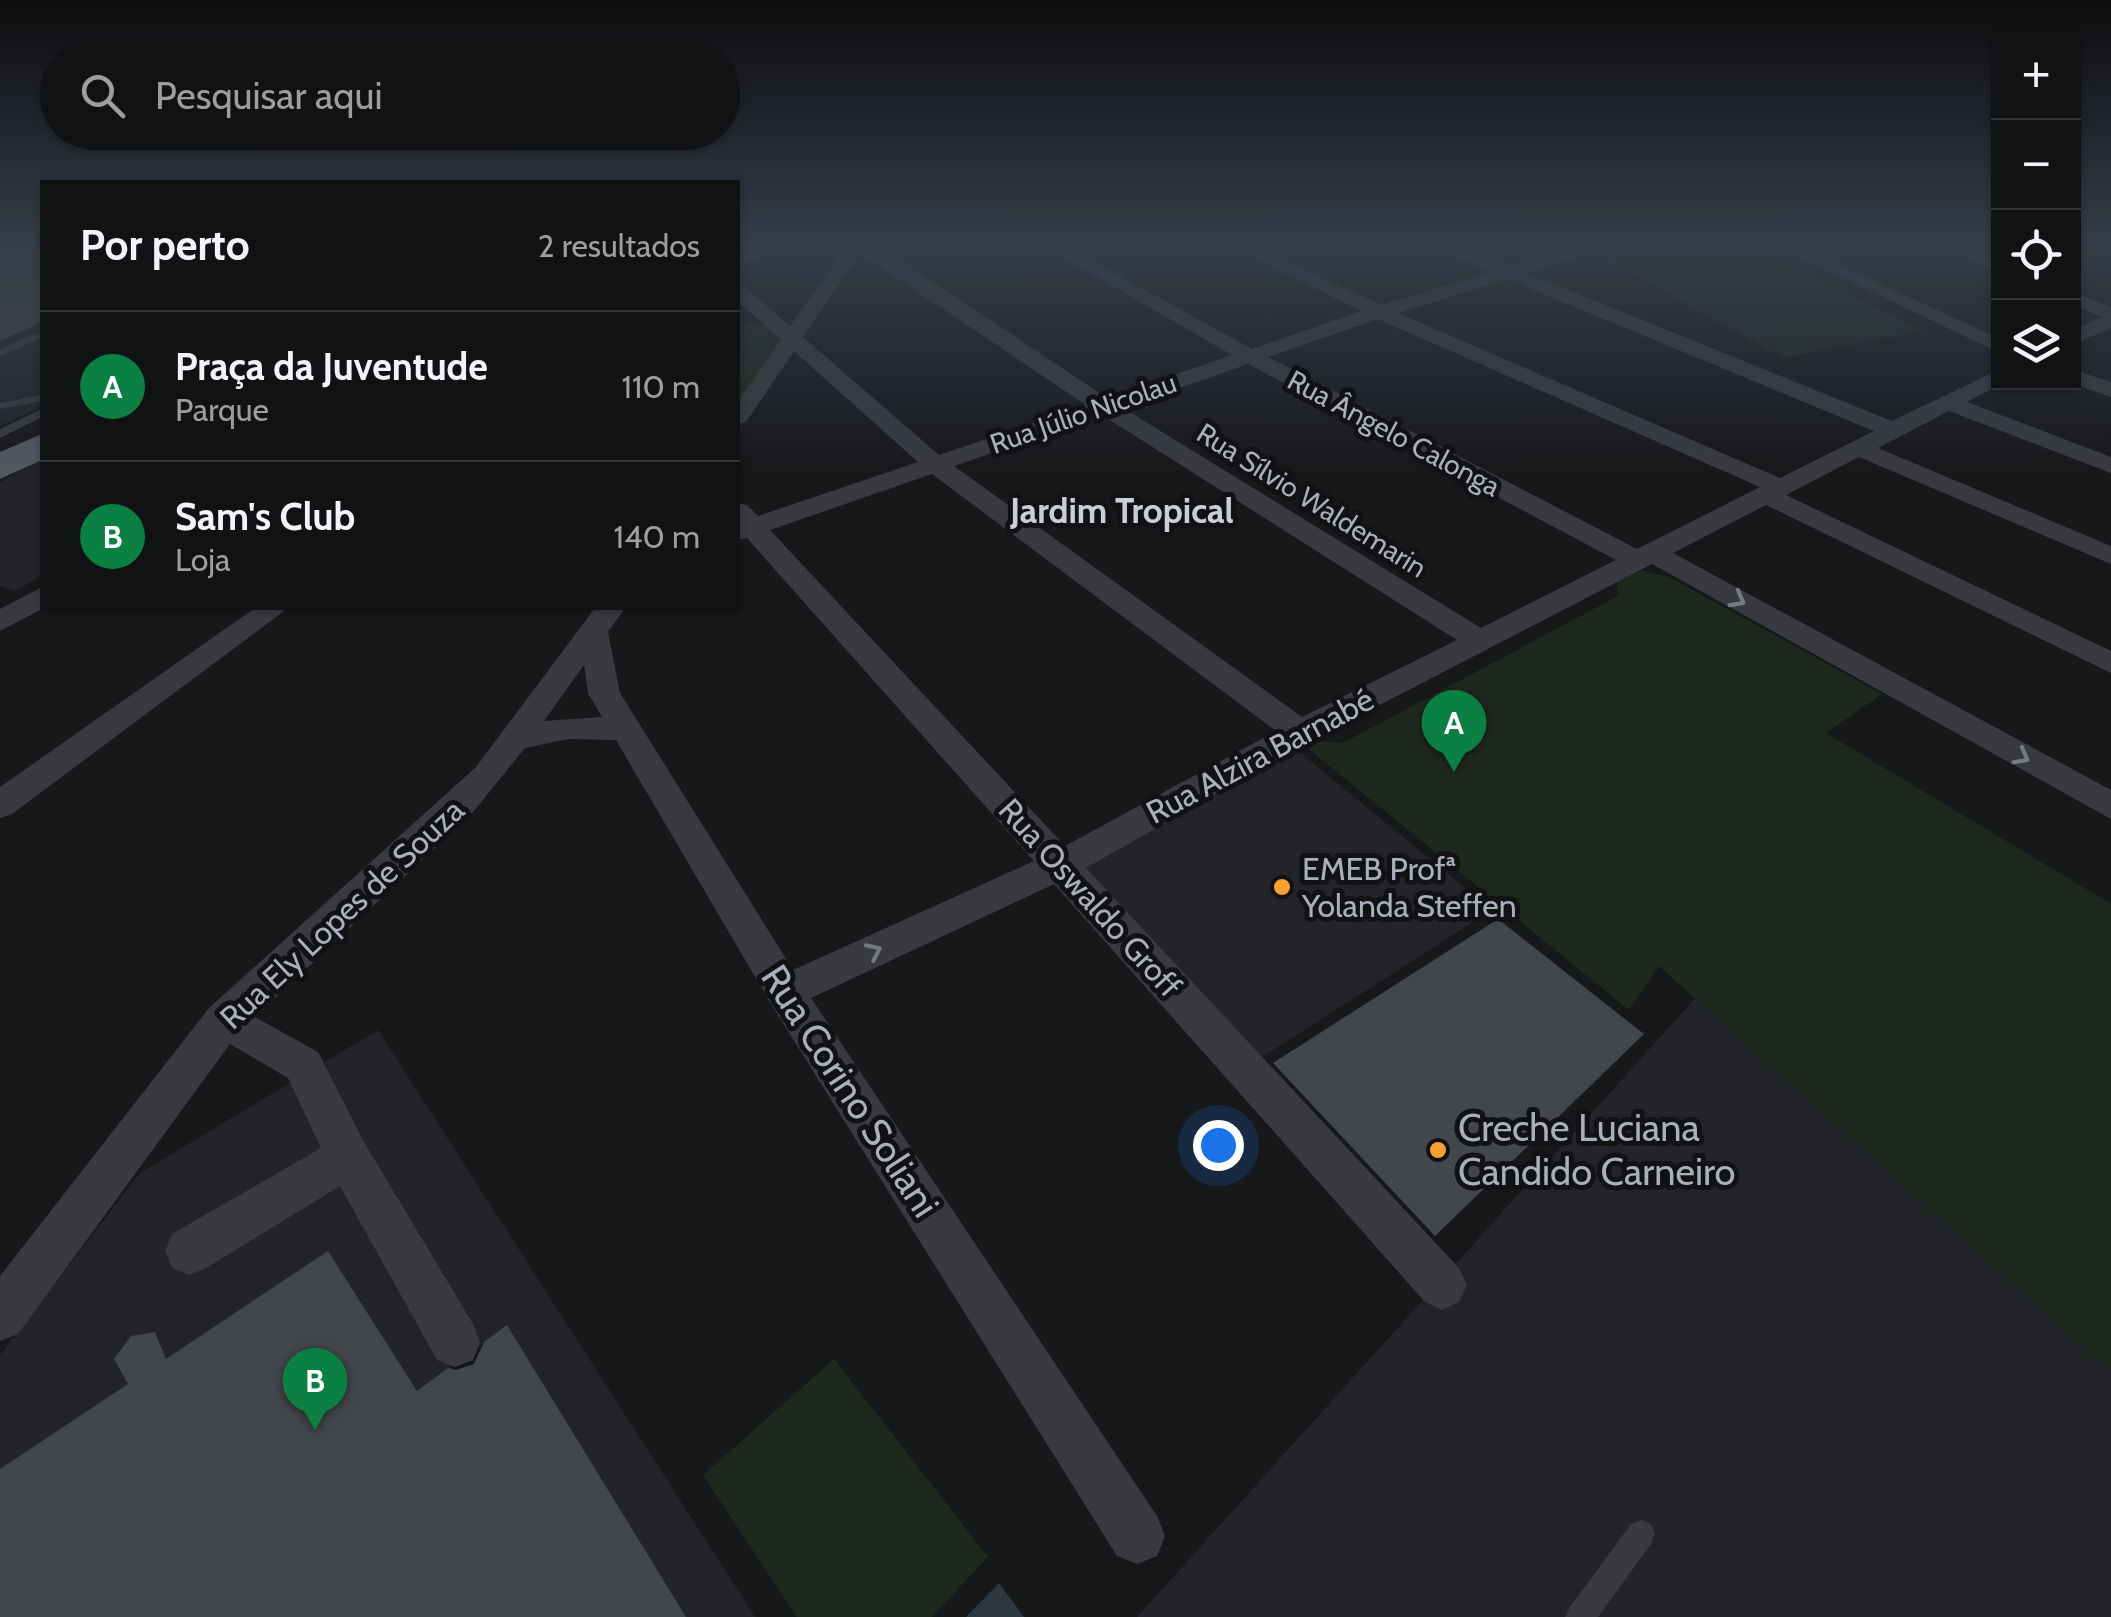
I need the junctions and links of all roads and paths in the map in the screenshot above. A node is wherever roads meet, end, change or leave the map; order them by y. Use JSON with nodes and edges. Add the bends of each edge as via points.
{"nodes":[{"id":1,"x":755,"y":318,"type":"edge"},
{"id":2,"x":805,"y":318,"type":"edge"},
{"id":3,"x":972,"y":318,"type":"edge"},
{"id":4,"x":1183,"y":318,"type":"edge"},
{"id":5,"x":1361,"y":318,"type":"edge"},
{"id":6,"x":1394,"y":318,"type":"edge"},
{"id":7,"x":1622,"y":318,"type":"edge"},
{"id":8,"x":1940,"y":318,"type":"edge"},
{"id":9,"x":2109,"y":322,"type":"edge"},
{"id":10,"x":40,"y":335,"type":"edge"},
{"id":11,"x":2081,"y":335,"type":"edge"},
{"id":12,"x":791,"y":338,"type":"junction"},
{"id":13,"x":1991,"y":343,"type":"edge"},
{"id":14,"x":0,"y":353,"type":"edge"},
{"id":15,"x":1249,"y":356,"type":"junction"},
{"id":16,"x":823,"y":367,"type":"junction"},
{"id":17,"x":771,"y":371,"type":"junction"},
{"id":18,"x":2081,"y":379,"type":"edge"},
{"id":19,"x":1991,"y":381,"type":"edge"},
{"id":20,"x":2111,"y":390,"type":"edge"},
{"id":21,"x":40,"y":398,"type":"edge"},
{"id":22,"x":1950,"y":403,"type":"junction"},
{"id":23,"x":0,"y":406,"type":"edge"},
{"id":24,"x":1104,"y":406,"type":"junction"},
{"id":25,"x":740,"y":414,"type":"edge"},
{"id":26,"x":40,"y":415,"type":"edge"},
{"id":27,"x":40,"y":425,"type":"edge"},
{"id":28,"x":1890,"y":429,"type":"junction"},
{"id":29,"x":1858,"y":448,"type":"junction"},
{"id":30,"x":9,"y":452,"type":"edge"},
{"id":31,"x":934,"y":463,"type":"junction"},
{"id":32,"x":2111,"y":466,"type":"edge"},
{"id":33,"x":1775,"y":492,"type":"junction"},
{"id":34,"x":743,"y":524,"type":"edge"},
{"id":35,"x":2111,"y":556,"type":"edge"},
{"id":36,"x":1645,"y":557,"type":"junction"},
{"id":37,"x":40,"y":597,"type":"edge"},
{"id":38,"x":270,"y":610,"type":"edge"},
{"id":39,"x":602,"y":620,"type":"edge"},
{"id":40,"x":0,"y":622,"type":"edge"},
{"id":41,"x":1479,"y":640,"type":"junction"},
{"id":42,"x":2111,"y":663,"type":"edge"},
{"id":43,"x":627,"y":731,"type":"junction"},
{"id":44,"x":1300,"y":732,"type":"junction"},
{"id":45,"x":510,"y":741,"type":"junction"},
{"id":46,"x":0,"y":804,"type":"edge"},
{"id":47,"x":2111,"y":806,"type":"edge"},
{"id":48,"x":1060,"y":866,"type":"junction"},
{"id":49,"x":785,"y":992,"type":"junction"},
{"id":50,"x":224,"y":1020,"type":"junction"},
{"id":51,"x":348,"y":1157,"type":"junction"},
{"id":52,"x":189,"y":1252,"type":"dead end"},
{"id":53,"x":1442,"y":1285,"type":"dead end"},
{"id":54,"x":0,"y":1316,"type":"edge"},
{"id":55,"x":455,"y":1342,"type":"dead end"},
{"id":56,"x":1642,"y":1534,"type":"dead end"},
{"id":57,"x":1137,"y":1536,"type":"dead end"},
{"id":58,"x":1580,"y":1617,"type":"edge"}],
"edges":[{"from":1,"to":12,"type":"street"},
{"from":2,"to":12,"type":"street"},
{"from":3,"to":24,"type":"street","name":"Rua Sílvio Waldemarin"},
{"from":4,"to":15,"type":"street","name":"Rua Ângelo Calonga"},
{"from":5,"to":15,"type":"street","name":"Rua Júlio Nicolau"},
{"from":6,"to":33,"type":"street"},
{"from":7,"to":28,"type":"street"},
{"from":8,"to":13,"type":"street"},
{"from":9,"to":11,"type":"street"},
{"from":10,"to":14,"type":"lane"},
{"from":12,"to":16,"type":"street"},
{"from":12,"to":17,"type":"street"},
{"from":15,"to":24,"type":"street","name":"Rua Júlio Nicolau"},
{"from":15,"to":36,"type":"street","name":"Rua Ângelo Calonga"},
{"from":16,"to":17,"type":"street"},
{"from":16,"to":31,"type":"street"},
{"from":17,"to":25,"type":"street"},
{"from":18,"to":20,"type":"street"},
{"from":19,"to":22,"type":"street","name":"Rua Alzira Barnabé"},
{"from":21,"to":23,"type":"lane"},
{"from":22,"to":28,"type":"street","name":"Rua Alzira Barnabé"},
{"from":22,"to":32,"type":"street"},
{"from":24,"to":31,"type":"street","name":"Rua Júlio Nicolau"},
{"from":24,"to":41,"type":"street","name":"Rua Sílvio Waldemarin"},
{"from":26,"to":30,"type":"lane"},
{"from":27,"to":30,"type":"main road"},
{"from":28,"to":29,"type":"street","name":"Rua Alzira Barnabé"},
{"from":29,"to":33,"type":"street","name":"Rua Alzira Barnabé"},
{"from":29,"to":35,"type":"street"},
{"from":31,"to":34,"type":"street","name":"Rua Júlio Nicolau"},
{"from":31,"to":44,"type":"street"},
{"from":33,"to":36,"type":"street","name":"Rua Alzira Barnabé"},
{"from":33,"to":42,"type":"street"},
{"from":34,"to":48,"type":"street","name":"Rua Oswaldo Groff"},
{"from":36,"to":41,"type":"street","name":"Rua Alzira Barnabé"},
{"from":36,"to":47,"type":"street","name":"Rua Ângelo Calonga","one_way":true},
{"from":37,"to":40,"type":"street"},
{"from":38,"to":46,"type":"street"},
{"from":39,"to":43,"type":"street","name":"Rua Corino Soliani","via":[[604,693]]},
{"from":39,"to":45,"type":"street","name":"Rua Ely Lopes de Souza"},
{"from":41,"to":44,"type":"street","name":"Rua Alzira Barnabé"},
{"from":43,"to":45,"type":"street","via":[[571,726]]},
{"from":43,"to":49,"type":"street","name":"Rua Corino Soliani"},
{"from":44,"to":48,"type":"street","name":"Rua Alzira Barnabé"},
{"from":45,"to":50,"type":"street","name":"Rua Ely Lopes de Souza","via":[[488,775],[420,845]]},
{"from":49,"to":48,"type":"street","name":"Rua Alzira Barnabé","one_way":true},
{"from":48,"to":53,"type":"street","name":"Rua Oswaldo Groff"},
{"from":49,"to":57,"type":"street","name":"Rua Corino Soliani"},
{"from":50,"to":51,"type":"street","via":[[303,1066]]},
{"from":50,"to":54,"type":"street","name":"Rua Ely Lopes de Souza"},
{"from":51,"to":52,"type":"street"},
{"from":51,"to":55,"type":"street"},
{"from":56,"to":58,"type":"lane"}]}
